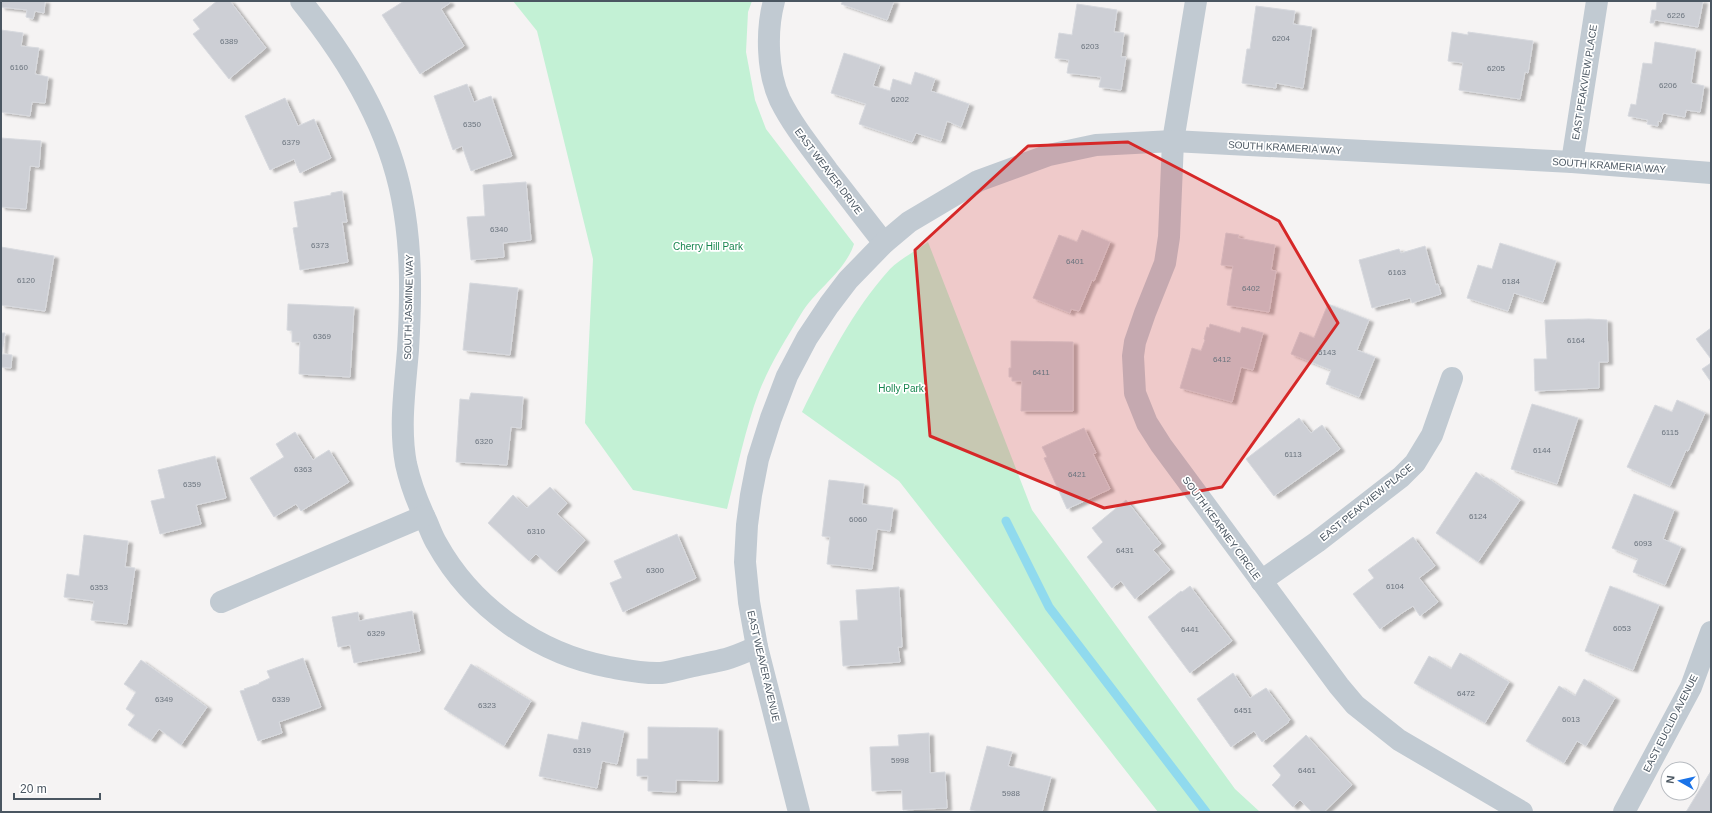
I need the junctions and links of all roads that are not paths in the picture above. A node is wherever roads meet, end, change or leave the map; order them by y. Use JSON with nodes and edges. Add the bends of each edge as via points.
{"nodes":[{"id":1,"x":301,"y":1,"type":"edge"},
{"id":2,"x":774,"y":1,"type":"edge"},
{"id":3,"x":1196,"y":1,"type":"edge"},
{"id":4,"x":1596,"y":1,"type":"edge"},
{"id":5,"x":1173,"y":141,"type":"junction"},
{"id":6,"x":1572,"y":162,"type":"junction"},
{"id":7,"x":1711,"y":172,"type":"edge"},
{"id":8,"x":884,"y":243,"type":"junction"},
{"id":9,"x":1452,"y":378,"type":"dead end"},
{"id":10,"x":424,"y":516,"type":"junction"},
{"id":11,"x":1261,"y":580,"type":"junction"},
{"id":12,"x":221,"y":602,"type":"dead end"},
{"id":13,"x":1711,"y":632,"type":"edge"},
{"id":14,"x":757,"y":647,"type":"junction"},
{"id":15,"x":798,"y":812,"type":"edge"},
{"id":16,"x":1522,"y":812,"type":"edge"},
{"id":17,"x":1624,"y":812,"type":"edge"}],
"edges":[{"from":1,"to":10,"type":"street","name":"SOUTH JASMINE WAY","via":[[354,76],[385,139],[398,179],[411,263],[402,427],[406,464]]},
{"from":2,"to":8,"type":"street","name":"EAST WEAVER DRIVE","via":[[768,43],[770,65],[779,99],[798,132]]},
{"from":3,"to":5,"type":"street","name":"SOUTH KEARNEY CIRCLE"},
{"from":4,"to":6,"type":"street","name":"EAST PEAKVIEW PLACE"},
{"from":5,"to":6,"type":"street","name":"SOUTH KRAMERIA WAY"},
{"from":5,"to":8,"type":"street","name":"SOUTH KRAMERIA WAY","via":[[1096,145],[1049,155],[978,181],[909,222]]},
{"from":5,"to":11,"type":"street","name":"SOUTH KEARNEY CIRCLE","via":[[1169,237],[1165,263],[1135,342],[1135,393],[1147,423],[1161,445]]},
{"from":6,"to":7,"type":"street","name":"SOUTH KRAMERIA WAY"},
{"from":8,"to":14,"type":"street","name":"EAST WEAVER AVENUE","via":[[848,280],[807,338],[787,376],[771,418],[760,453],[746,525],[745,562]]},
{"from":9,"to":11,"type":"street","name":"EAST PEAKVIEW PLACE","via":[[1432,435],[1415,463],[1401,477],[1317,542]]},
{"from":10,"to":12,"type":"street"},
{"from":10,"to":14,"type":"street","name":"SOUTH JASMINE WAY","via":[[437,544],[464,583],[496,614],[527,636],[559,652],[593,664],[629,671],[662,673],[728,659]]},
{"from":11,"to":16,"type":"street","name":"SOUTH KEARNEY CIRCLE","via":[[1355,705],[1399,740]]},
{"from":13,"to":17,"type":"street","name":"EAST EUCLID AVENUE","via":[[1691,686]]},
{"from":14,"to":15,"type":"street","name":"EAST WEAVER AVENUE"}]}
